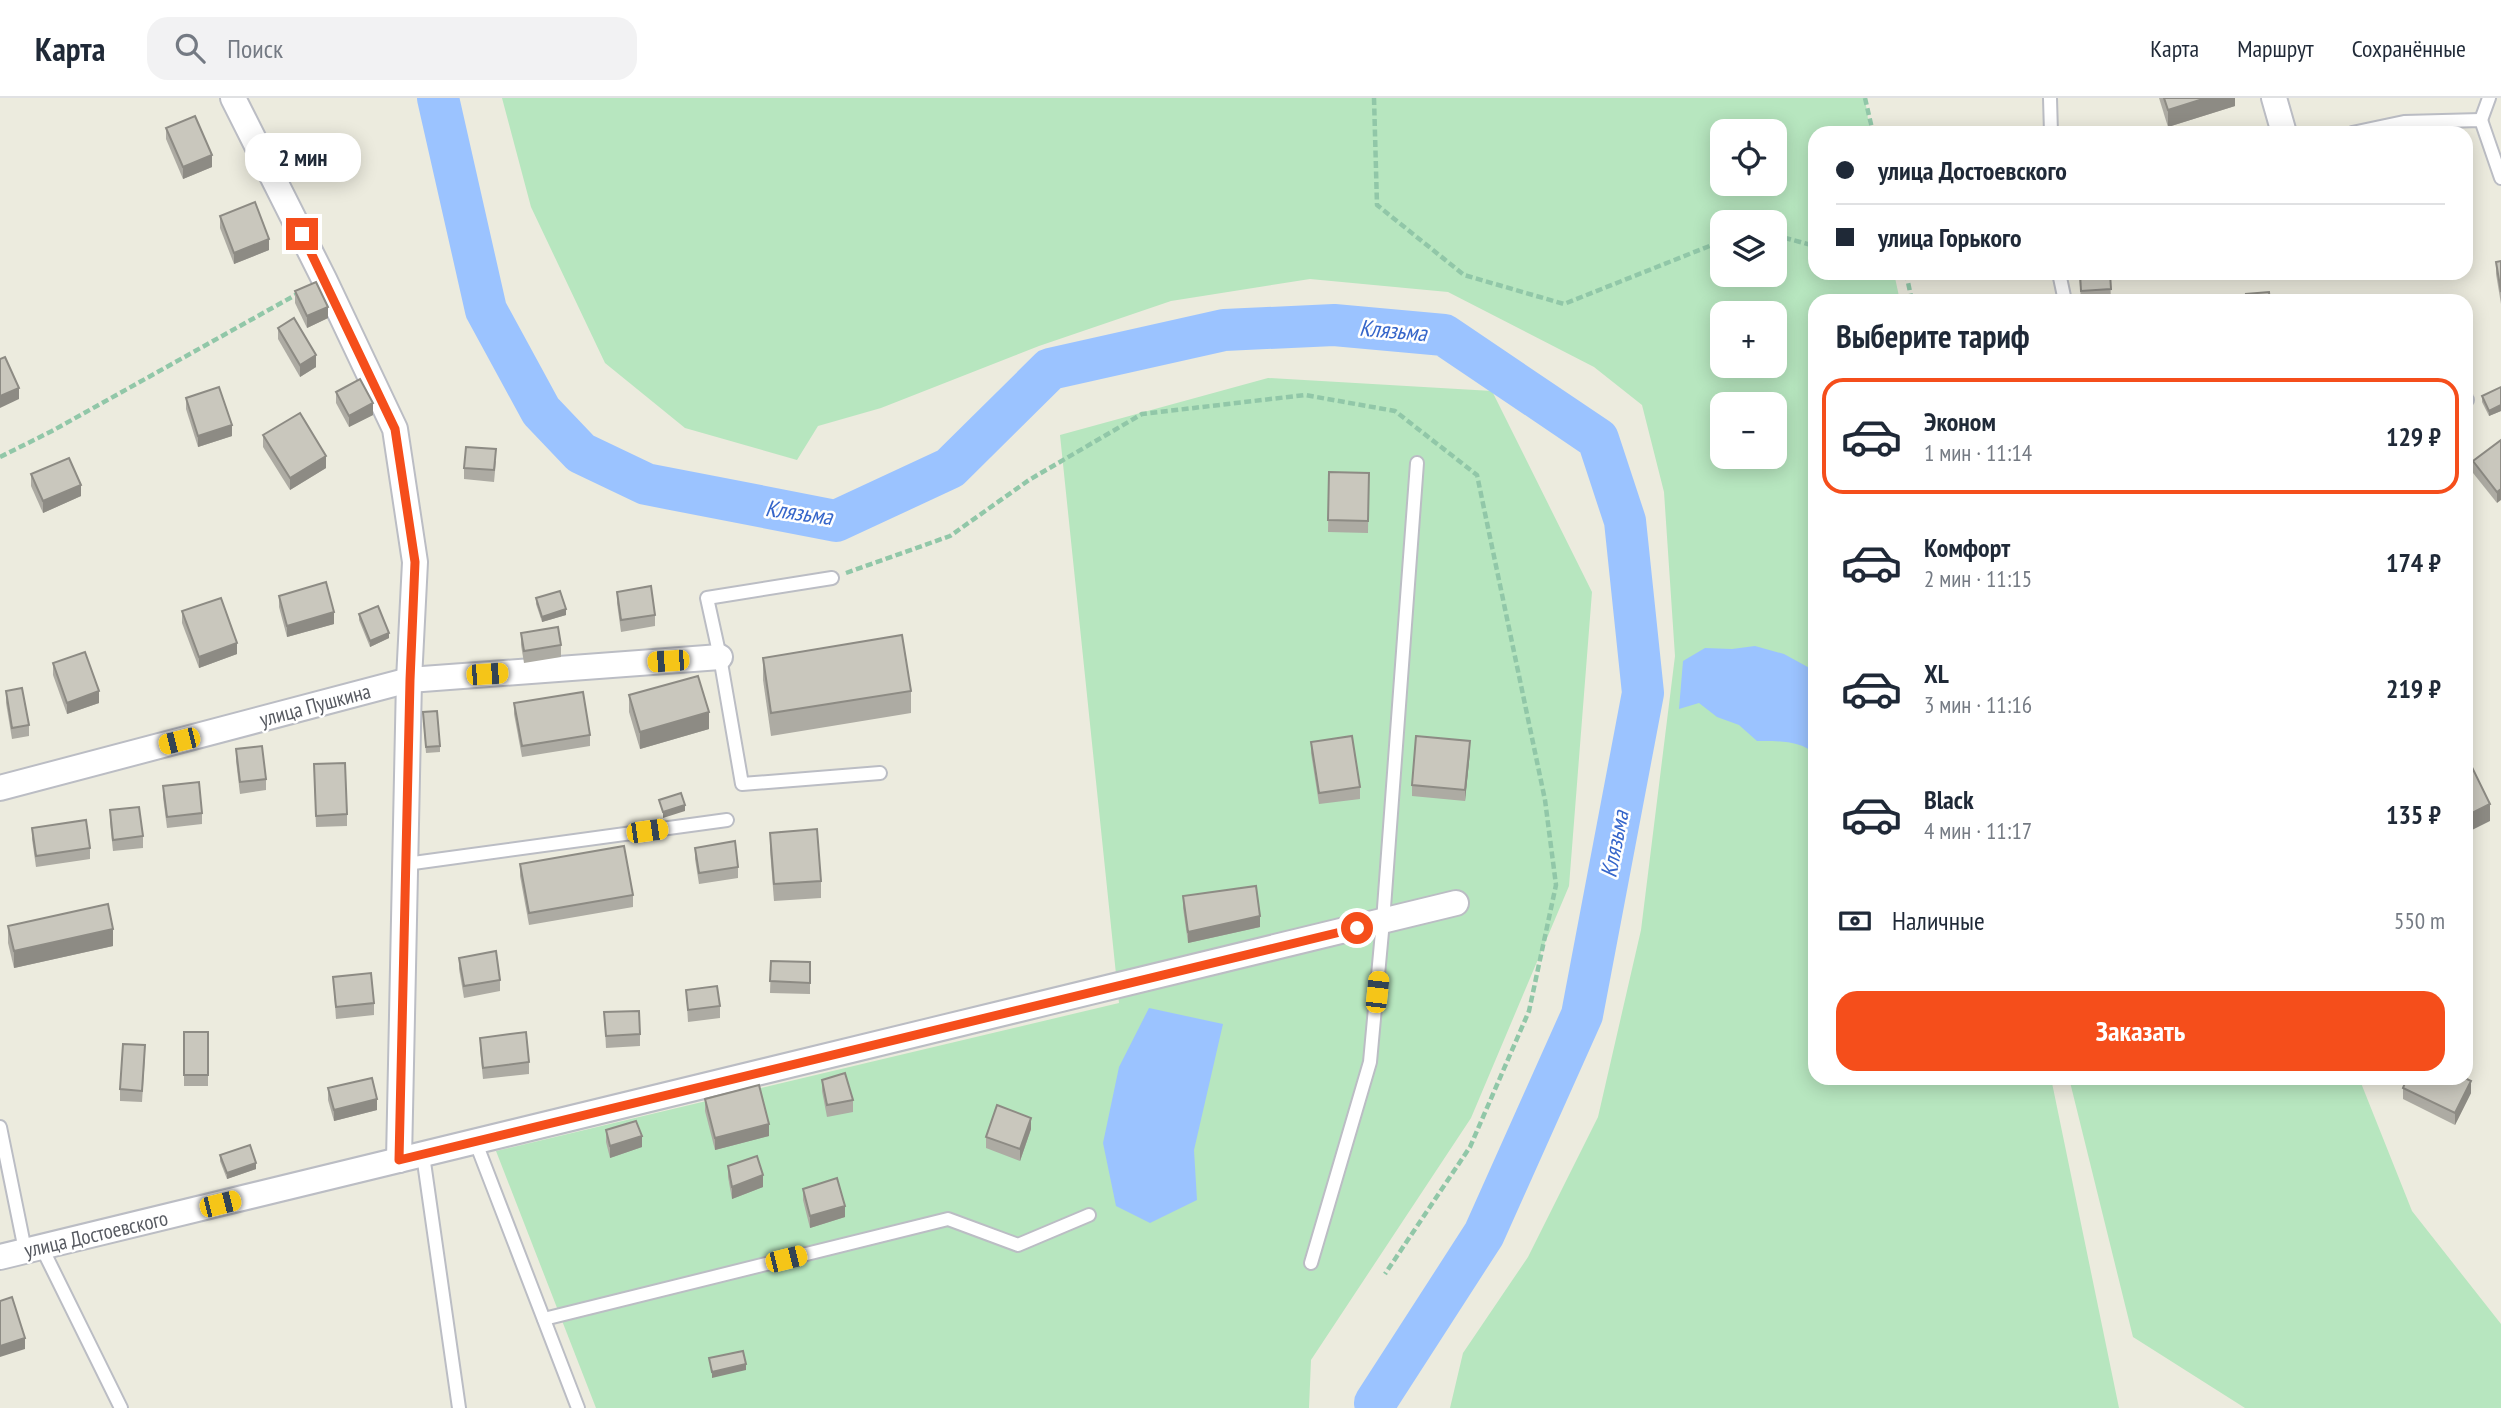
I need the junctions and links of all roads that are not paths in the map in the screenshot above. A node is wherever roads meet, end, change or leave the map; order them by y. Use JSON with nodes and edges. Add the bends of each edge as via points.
{"nodes":[{"id":1,"x":233,"y":98,"type":"edge"},
{"id":2,"x":2050,"y":98,"type":"edge"},
{"id":3,"x":2274,"y":98,"type":"edge"},
{"id":4,"x":2489,"y":98,"type":"edge"},
{"id":5,"x":2482,"y":121,"type":"junction"},
{"id":6,"x":2051,"y":126,"type":"edge"},
{"id":7,"x":2282,"y":126,"type":"edge"},
{"id":8,"x":2385,"y":126,"type":"edge"},
{"id":9,"x":2501,"y":178,"type":"edge"},
{"id":10,"x":1417,"y":463,"type":"dead end"},
{"id":11,"x":832,"y":578,"type":"road end"},
{"id":12,"x":720,"y":657,"type":"junction"},
{"id":13,"x":410,"y":680,"type":"junction"},
{"id":14,"x":880,"y":772,"type":"dead end"},
{"id":15,"x":0,"y":788,"type":"edge"},
{"id":16,"x":727,"y":820,"type":"dead end"},
{"id":17,"x":406,"y":864,"type":"junction"},
{"id":18,"x":1456,"y":903,"type":"dead end"},
{"id":19,"x":1383,"y":921,"type":"junction"},
{"id":20,"x":0,"y":1128,"type":"edge"},
{"id":21,"x":476,"y":1143,"type":"junction"},
{"id":22,"x":423,"y":1155,"type":"junction"},
{"id":23,"x":399,"y":1160,"type":"junction"},
{"id":24,"x":1089,"y":1214,"type":"dead end"},
{"id":25,"x":33,"y":1249,"type":"junction"},
{"id":26,"x":0,"y":1257,"type":"edge"},
{"id":27,"x":1311,"y":1263,"type":"dead end"},
{"id":28,"x":544,"y":1318,"type":"junction"},
{"id":29,"x":121,"y":1408,"type":"edge"},
{"id":30,"x":459,"y":1408,"type":"edge"},
{"id":31,"x":578,"y":1408,"type":"edge"}],
"edges":[{"from":1,"to":13,"type":"street","via":[[395,429],[415,562]]},
{"from":2,"to":6,"type":"lane"},
{"from":3,"to":7,"type":"street"},
{"from":4,"to":5,"type":"lane"},
{"from":5,"to":8,"type":"lane"},
{"from":5,"to":9,"type":"lane"},
{"from":10,"to":19,"type":"lane"},
{"from":11,"to":12,"type":"lane","via":[[707,598]]},
{"from":12,"to":13,"type":"street","name":"улица Пушкина"},
{"from":12,"to":14,"type":"lane","via":[[741,784]]},
{"from":13,"to":15,"type":"street","name":"улица Пушкина"},
{"from":13,"to":17,"type":"street"},
{"from":16,"to":17,"type":"lane"},
{"from":17,"to":23,"type":"street"},
{"from":18,"to":19,"type":"street","name":"улица Достоевского"},
{"from":19,"to":21,"type":"street","name":"улица Достоевского"},
{"from":19,"to":27,"type":"lane","via":[[1370,1062]]},
{"from":20,"to":25,"type":"lane"},
{"from":21,"to":22,"type":"street","name":"улица Достоевского"},
{"from":21,"to":28,"type":"lane"},
{"from":22,"to":23,"type":"street","name":"улица Достоевского"},
{"from":22,"to":30,"type":"lane"},
{"from":23,"to":25,"type":"street","name":"улица Достоевского"},
{"from":24,"to":28,"type":"lane","via":[[1018,1245],[948,1219]]},
{"from":25,"to":26,"type":"street","name":"улица Достоевского"},
{"from":25,"to":29,"type":"lane"},
{"from":28,"to":31,"type":"lane"}]}
